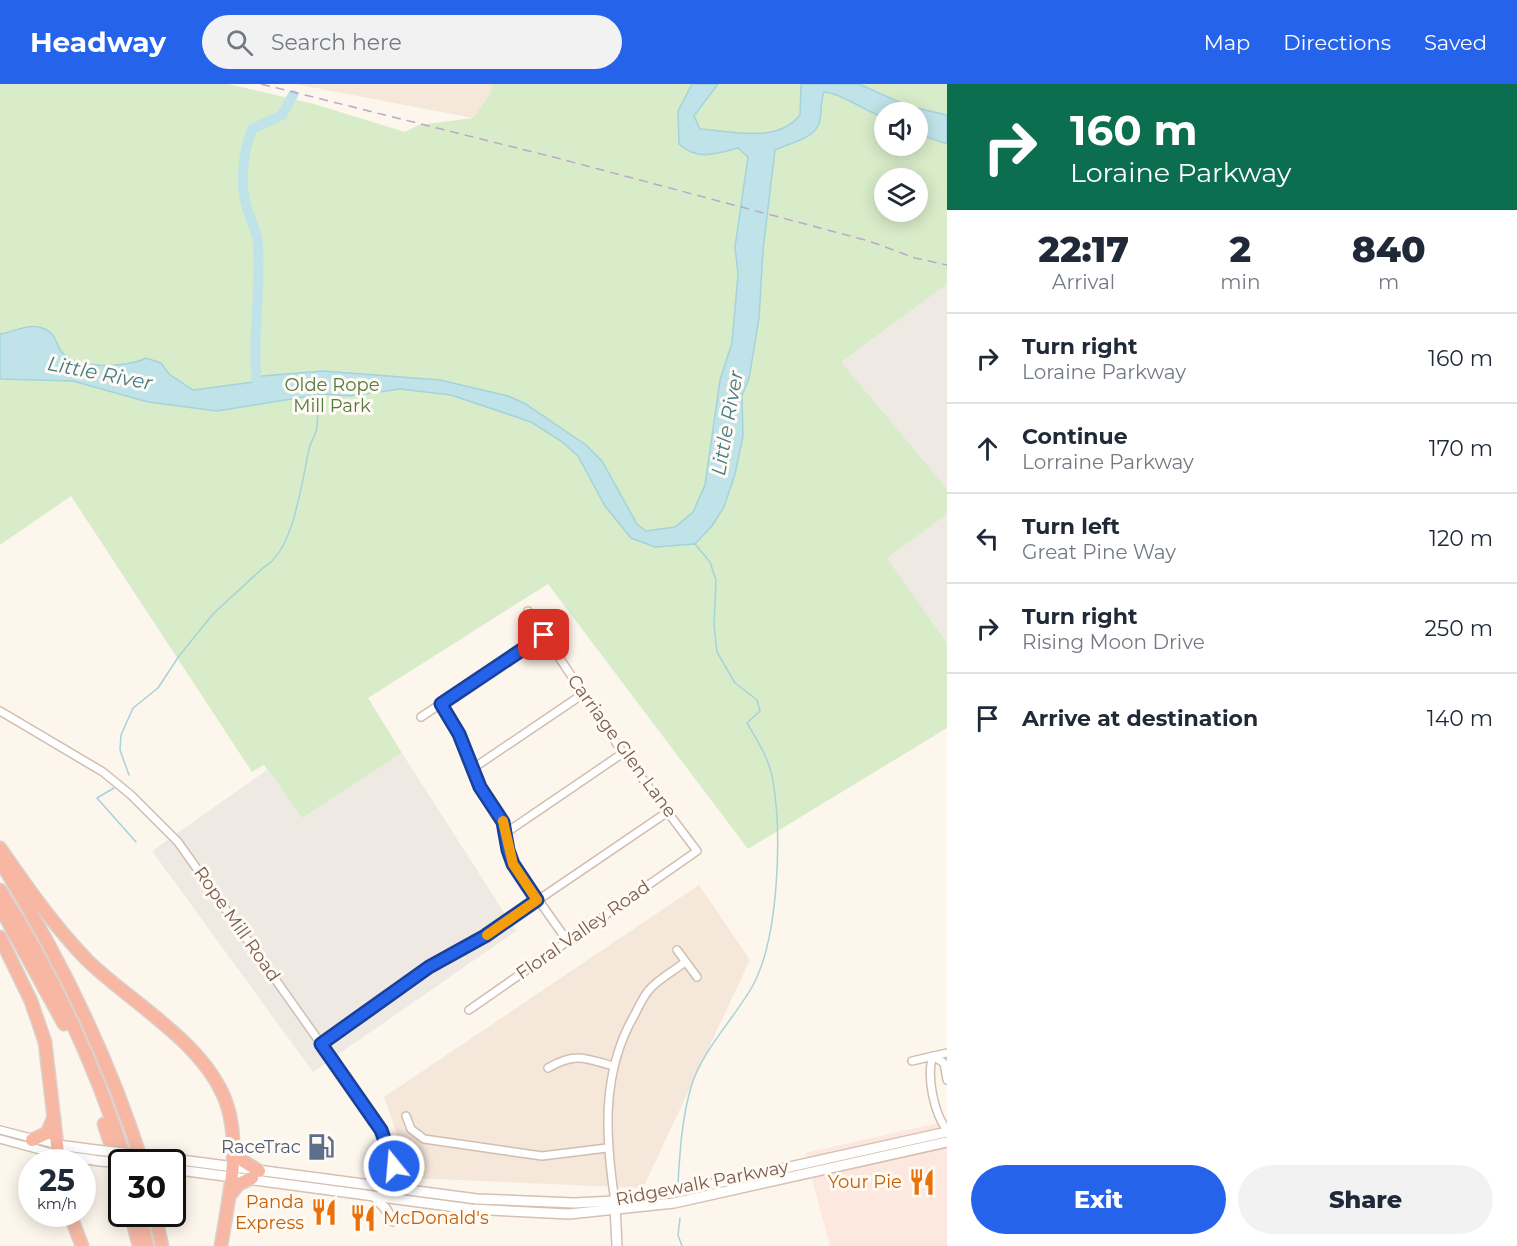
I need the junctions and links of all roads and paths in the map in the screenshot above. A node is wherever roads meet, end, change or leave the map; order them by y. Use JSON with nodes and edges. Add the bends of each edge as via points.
{"nodes":[{"id":1,"x":528,"y":611,"type":"dead end"},
{"id":2,"x":544,"y":635,"type":"junction"},
{"id":3,"x":583,"y":694,"type":"junction"},
{"id":4,"x":441,"y":704,"type":"junction"},
{"id":5,"x":0,"y":711,"type":"edge"},
{"id":6,"x":421,"y":717,"type":"dead end"},
{"id":7,"x":622,"y":753,"type":"junction"},
{"id":8,"x":472,"y":769,"type":"junction"},
{"id":9,"x":669,"y":811,"type":"junction"},
{"id":10,"x":507,"y":832,"type":"junction"},
{"id":11,"x":0,"y":849,"type":"edge"},
{"id":12,"x":697,"y":850,"type":"joint"},
{"id":13,"x":0,"y":861,"type":"edge"},
{"id":14,"x":0,"y":890,"type":"edge"},
{"id":15,"x":537,"y":900,"type":"junction"},
{"id":16,"x":0,"y":907,"type":"edge"},
{"id":17,"x":0,"y":937,"type":"edge"},
{"id":18,"x":566,"y":939,"type":"junction"},
{"id":19,"x":677,"y":950,"type":"dead end"},
{"id":20,"x":685,"y":962,"type":"junction"},
{"id":21,"x":697,"y":977,"type":"dead end"},
{"id":22,"x":469,"y":1010,"type":"dead end"},
{"id":23,"x":321,"y":1044,"type":"junction"},
{"id":24,"x":947,"y":1053,"type":"edge"},
{"id":25,"x":933,"y":1056,"type":"junction"},
{"id":26,"x":912,"y":1061,"type":"dead end"},
{"id":27,"x":613,"y":1066,"type":"junction"},
{"id":28,"x":548,"y":1068,"type":"dead end"},
{"id":29,"x":947,"y":1080,"type":"edge"},
{"id":30,"x":54,"y":1116,"type":"junction"},
{"id":31,"x":406,"y":1116,"type":"dead end"},
{"id":32,"x":0,"y":1130,"type":"edge"},
{"id":33,"x":947,"y":1131,"type":"edge"},
{"id":34,"x":0,"y":1139,"type":"edge"},
{"id":35,"x":32,"y":1140,"type":"junction"},
{"id":36,"x":947,"y":1142,"type":"edge"},
{"id":37,"x":233,"y":1146,"type":"junction"},
{"id":38,"x":607,"y":1148,"type":"junction"},
{"id":39,"x":30,"y":1149,"type":"edge"},
{"id":40,"x":49,"y":1149,"type":"edge"},
{"id":41,"x":57,"y":1149,"type":"edge"},
{"id":42,"x":112,"y":1149,"type":"edge"},
{"id":43,"x":120,"y":1149,"type":"edge"},
{"id":44,"x":138,"y":1149,"type":"edge"},
{"id":45,"x":96,"y":1150,"type":"edge"},
{"id":46,"x":186,"y":1169,"type":"edge"},
{"id":47,"x":231,"y":1171,"type":"junction"},
{"id":48,"x":256,"y":1174,"type":"junction"},
{"id":49,"x":397,"y":1190,"type":"junction"},
{"id":50,"x":229,"y":1196,"type":"junction"},
{"id":51,"x":375,"y":1197,"type":"junction"},
{"id":52,"x":398,"y":1200,"type":"junction"},
{"id":53,"x":615,"y":1206,"type":"junction"},
{"id":54,"x":393,"y":1221,"type":"dead end"},
{"id":55,"x":75,"y":1227,"type":"edge"},
{"id":56,"x":134,"y":1227,"type":"edge"},
{"id":57,"x":143,"y":1227,"type":"edge"},
{"id":58,"x":158,"y":1227,"type":"edge"},
{"id":59,"x":82,"y":1246,"type":"edge"},
{"id":60,"x":138,"y":1246,"type":"edge"},
{"id":61,"x":147,"y":1246,"type":"edge"},
{"id":62,"x":161,"y":1246,"type":"edge"},
{"id":63,"x":220,"y":1246,"type":"edge"},
{"id":64,"x":617,"y":1246,"type":"edge"}],
"edges":[{"from":1,"to":2,"type":"street","name":"Carriage Glen Lane"},
{"from":2,"to":3,"type":"street","name":"Carriage Glen Lane"},
{"from":2,"to":4,"type":"street"},
{"from":3,"to":7,"type":"street","name":"Carriage Glen Lane"},
{"from":3,"to":8,"type":"street"},
{"from":4,"to":6,"type":"street"},
{"from":4,"to":8,"type":"street","via":[[459,734]]},
{"from":5,"to":23,"type":"street","name":"Rope Mill Road","via":[[103,772],[164,827],[202,874]]},
{"from":7,"to":9,"type":"street","name":"Carriage Glen Lane"},
{"from":7,"to":10,"type":"street"},
{"from":8,"to":10,"type":"street"},
{"from":9,"to":12,"type":"street","name":"Carriage Glen Lane"},
{"from":9,"to":15,"type":"street"},
{"from":10,"to":15,"type":"street","via":[[513,864]]},
{"from":11,"to":37,"type":"highway","via":[[72,943],[206,1066],[226,1102]]},
{"from":12,"to":18,"type":"street","name":"Floral Valley Road"},
{"from":13,"to":44,"type":"highway","via":[[81,1004],[117,1087]]},
{"from":14,"to":43,"type":"highway","via":[[44,964],[74,1025]]},
{"from":15,"to":18,"type":"street"},
{"from":15,"to":23,"type":"street","via":[[443,959]]},
{"from":16,"to":42,"type":"highway","via":[[73,1042]]},
{"from":17,"to":30,"type":"highway","via":[[32,1001],[45,1042]]},
{"from":18,"to":22,"type":"street","name":"Floral Valley Road"},
{"from":19,"to":20,"type":"street"},
{"from":20,"to":21,"type":"street"},
{"from":20,"to":27,"type":"street","via":[[649,989],[626,1028]]},
{"from":23,"to":49,"type":"street","name":"Rope Mill Road","via":[[381,1130],[390,1149]]},
{"from":24,"to":25,"type":"street"},
{"from":25,"to":26,"type":"street"},
{"from":25,"to":29,"type":"street","via":[[944,1063]]},
{"from":25,"to":33,"type":"street","via":[[929,1068],[941,1123]]},
{"from":27,"to":28,"type":"street","via":[[565,1058]]},
{"from":27,"to":38,"type":"street"},
{"from":30,"to":35,"type":"highway","via":[[47,1133]]},
{"from":30,"to":41,"type":"highway"},
{"from":31,"to":38,"type":"street","via":[[411,1129],[424,1139],[542,1155]]},
{"from":32,"to":35,"type":"street"},
{"from":33,"to":53,"type":"main road","name":"Ridgewalk Parkway"},
{"from":34,"to":39,"type":"street"},
{"from":35,"to":40,"type":"street"},
{"from":36,"to":53,"type":"main road","name":"Ridgewalk Parkway","via":[[674,1203]]},
{"from":37,"to":47,"type":"highway"},
{"from":37,"to":48,"type":"highway"},
{"from":38,"to":53,"type":"street"},
{"from":45,"to":47,"type":"main road","name":"Ridgewalk Parkway","bridge":true},
{"from":46,"to":47,"type":"main road","name":"Ridgewalk Parkway"},
{"from":47,"to":48,"type":"main road","name":"Ridgewalk Parkway"},
{"from":47,"to":50,"type":"highway"},
{"from":48,"to":49,"type":"main road","name":"Ridgewalk Parkway"},
{"from":48,"to":50,"type":"highway"},
{"from":48,"to":51,"type":"main road","name":"Ridgewalk Parkway"},
{"from":49,"to":52,"type":"street","name":"Rope Mill Road"},
{"from":49,"to":53,"type":"main road","name":"Ridgewalk Parkway"},
{"from":50,"to":63,"type":"highway"},
{"from":51,"to":52,"type":"main road","name":"Ridgewalk Parkway"},
{"from":51,"to":54,"type":"main road"},
{"from":52,"to":53,"type":"main road","name":"Ridgewalk Parkway","via":[[510,1212]]},
{"from":53,"to":64,"type":"main road"},
{"from":55,"to":59,"type":"highway"},
{"from":56,"to":60,"type":"highway"},
{"from":57,"to":61,"type":"highway"},
{"from":58,"to":62,"type":"highway"}]}
